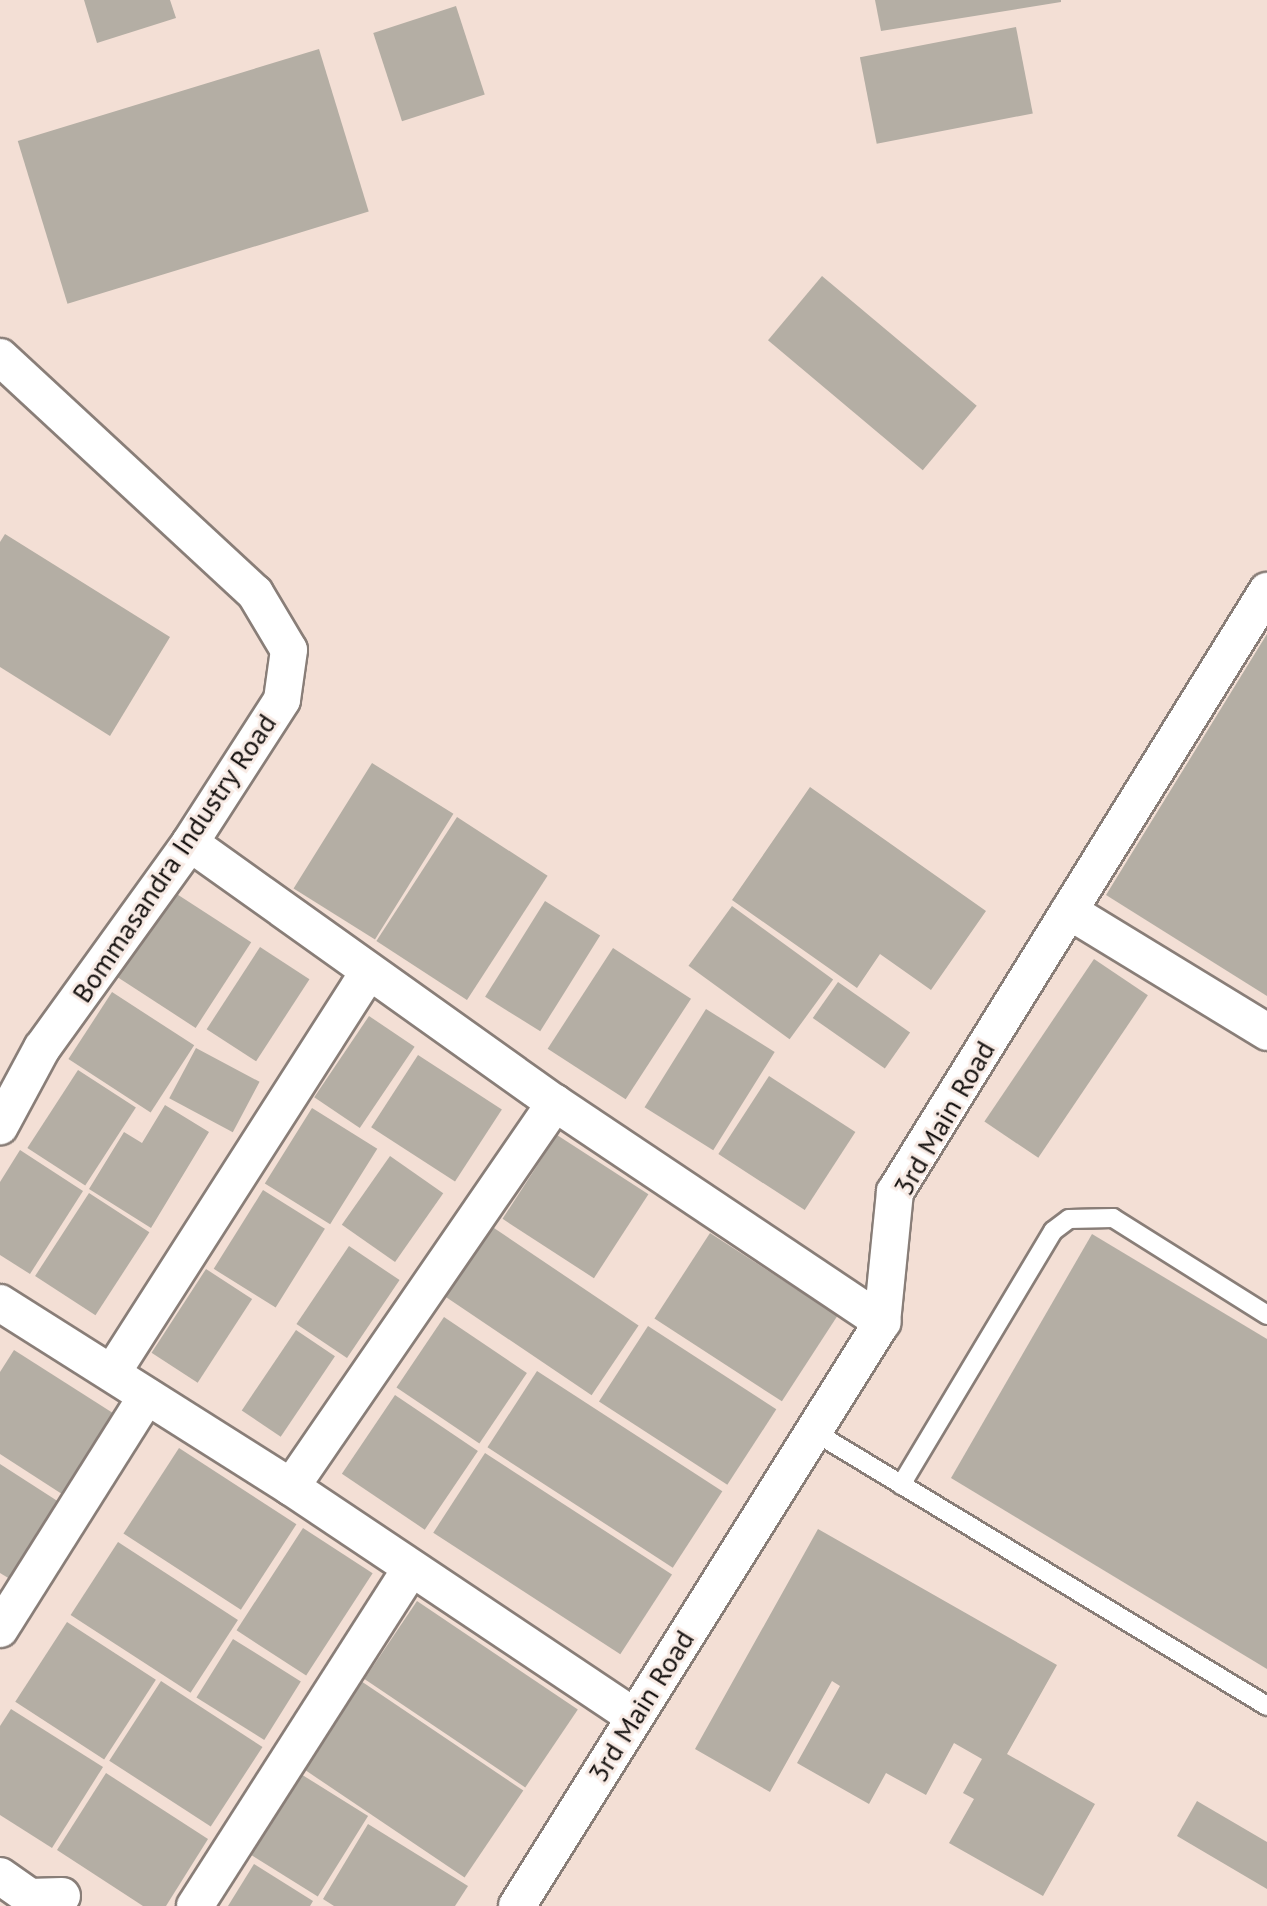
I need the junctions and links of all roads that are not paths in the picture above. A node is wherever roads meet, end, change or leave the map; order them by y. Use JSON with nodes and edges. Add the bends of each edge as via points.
{"nodes":[{"id":1,"x":0,"y":357,"type":"edge"},
{"id":2,"x":1267,"y":591,"type":"edge"},
{"id":3,"x":190,"y":843,"type":"junction"},
{"id":4,"x":1069,"y":911,"type":"junction"},
{"id":5,"x":368,"y":973,"type":"junction"},
{"id":6,"x":1267,"y":1032,"type":"edge"},
{"id":7,"x":555,"y":1103,"type":"junction"},
{"id":8,"x":0,"y":1126,"type":"edge"},
{"id":9,"x":0,"y":1303,"type":"edge"},
{"id":10,"x":1267,"y":1315,"type":"edge"},
{"id":11,"x":882,"y":1322,"type":"junction"},
{"id":12,"x":112,"y":1373,"type":"junction"},
{"id":13,"x":147,"y":1396,"type":"junction"},
{"id":14,"x":813,"y":1431,"type":"junction"},
{"id":15,"x":901,"y":1485,"type":"junction"},
{"id":16,"x":291,"y":1487,"type":"junction"},
{"id":17,"x":411,"y":1568,"type":"junction"},
{"id":18,"x":0,"y":1629,"type":"edge"},
{"id":19,"x":1267,"y":1706,"type":"edge"},
{"id":20,"x":634,"y":1717,"type":"junction"},
{"id":21,"x":0,"y":1876,"type":"edge"},
{"id":22,"x":65,"y":1903,"type":"edge"},
{"id":23,"x":195,"y":1906,"type":"edge"},
{"id":24,"x":517,"y":1906,"type":"edge"}],
"edges":[{"from":1,"to":3,"type":"street","name":"Bommasandra Industry Road","via":[[255,593],[289,650],[282,700]]},
{"from":2,"to":4,"type":"street","name":"3rd Main Road"},
{"from":3,"to":5,"type":"street"},
{"from":3,"to":8,"type":"street","name":"Bommasandra Industry Road","via":[[42,1048]]},
{"from":4,"to":6,"type":"street"},
{"from":4,"to":11,"type":"street","name":"3rd Main Road","via":[[895,1192]]},
{"from":5,"to":7,"type":"street"},
{"from":5,"to":12,"type":"street"},
{"from":7,"to":11,"type":"street"},
{"from":7,"to":16,"type":"street"},
{"from":9,"to":12,"type":"street"},
{"from":10,"to":15,"type":"lane","via":[[1113,1218],[1069,1219],[1053,1231]]},
{"from":11,"to":14,"type":"street","name":"3rd Main Road"},
{"from":12,"to":13,"type":"street"},
{"from":13,"to":16,"type":"street"},
{"from":13,"to":18,"type":"street"},
{"from":14,"to":15,"type":"lane"},
{"from":14,"to":20,"type":"street","name":"3rd Main Road"},
{"from":15,"to":19,"type":"lane"},
{"from":16,"to":17,"type":"street"},
{"from":17,"to":20,"type":"street"},
{"from":17,"to":23,"type":"street"},
{"from":20,"to":24,"type":"street","name":"3rd Main Road"},
{"from":21,"to":22,"type":"street","via":[[30,1897]]}]}
